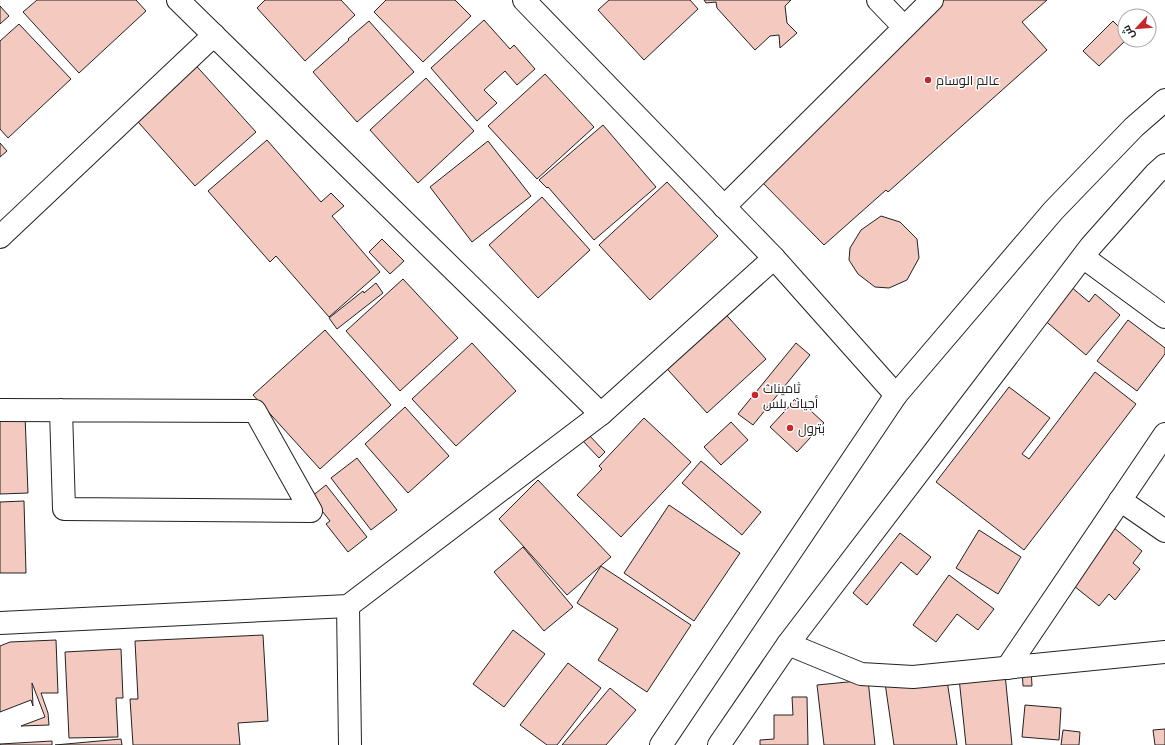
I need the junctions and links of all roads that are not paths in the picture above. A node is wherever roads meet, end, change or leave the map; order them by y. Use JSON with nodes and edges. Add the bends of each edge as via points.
{"nodes":[{"id":1,"x":178,"y":0,"type":"edge"},
{"id":2,"x":524,"y":0,"type":"edge"},
{"id":3,"x":878,"y":0,"type":"edge"},
{"id":4,"x":932,"y":0,"type":"edge"},
{"id":5,"x":904,"y":27,"type":"junction"},
{"id":6,"x":214,"y":35,"type":"junction"},
{"id":7,"x":1165,"y":100,"type":"edge"},
{"id":8,"x":1165,"y":165,"type":"edge"},
{"id":9,"x":724,"y":207,"type":"junction"},
{"id":10,"x":0,"y":237,"type":"edge"},
{"id":11,"x":1082,"y":257,"type":"junction"},
{"id":12,"x":774,"y":258,"type":"junction"},
{"id":13,"x":1165,"y":317,"type":"edge"},
{"id":14,"x":896,"y":395,"type":"junction"},
{"id":15,"x":0,"y":410,"type":"edge"},
{"id":16,"x":61,"y":410,"type":"junction"},
{"id":17,"x":601,"y":414,"type":"junction"},
{"id":18,"x":1165,"y":434,"type":"edge"},
{"id":19,"x":1120,"y":500,"type":"junction"},
{"id":20,"x":1165,"y":531,"type":"edge"},
{"id":21,"x":348,"y":606,"type":"junction"},
{"id":22,"x":0,"y":624,"type":"edge"},
{"id":23,"x":788,"y":644,"type":"junction"},
{"id":24,"x":1165,"y":652,"type":"edge"},
{"id":25,"x":1007,"y":668,"type":"junction"},
{"id":26,"x":350,"y":745,"type":"edge"},
{"id":27,"x":661,"y":745,"type":"edge"},
{"id":28,"x":720,"y":745,"type":"edge"}],
"edges":[{"from":1,"to":6,"type":"street"},
{"from":2,"to":9,"type":"street"},
{"from":3,"to":5,"type":"street"},
{"from":4,"to":5,"type":"street"},
{"from":5,"to":9,"type":"street"},
{"from":6,"to":10,"type":"street"},
{"from":6,"to":17,"type":"street"},
{"from":7,"to":14,"type":"street","via":[[1134,127],[1053,211]]},
{"from":8,"to":11,"type":"street"},
{"from":9,"to":12,"type":"street"},
{"from":11,"to":13,"type":"street"},
{"from":11,"to":23,"type":"street"},
{"from":12,"to":14,"type":"street"},
{"from":12,"to":17,"type":"street"},
{"from":14,"to":27,"type":"street"},
{"from":15,"to":16,"type":"street"},
{"from":16,"to":16,"type":"street","via":[[64,509],[311,510],[255,411]]},
{"from":17,"to":21,"type":"street"},
{"from":18,"to":19,"type":"street"},
{"from":19,"to":20,"type":"street"},
{"from":19,"to":25,"type":"street"},
{"from":21,"to":22,"type":"street"},
{"from":21,"to":26,"type":"street"},
{"from":23,"to":25,"type":"street","via":[[861,674],[913,677]]},
{"from":23,"to":28,"type":"street"},
{"from":24,"to":25,"type":"street"}]}
